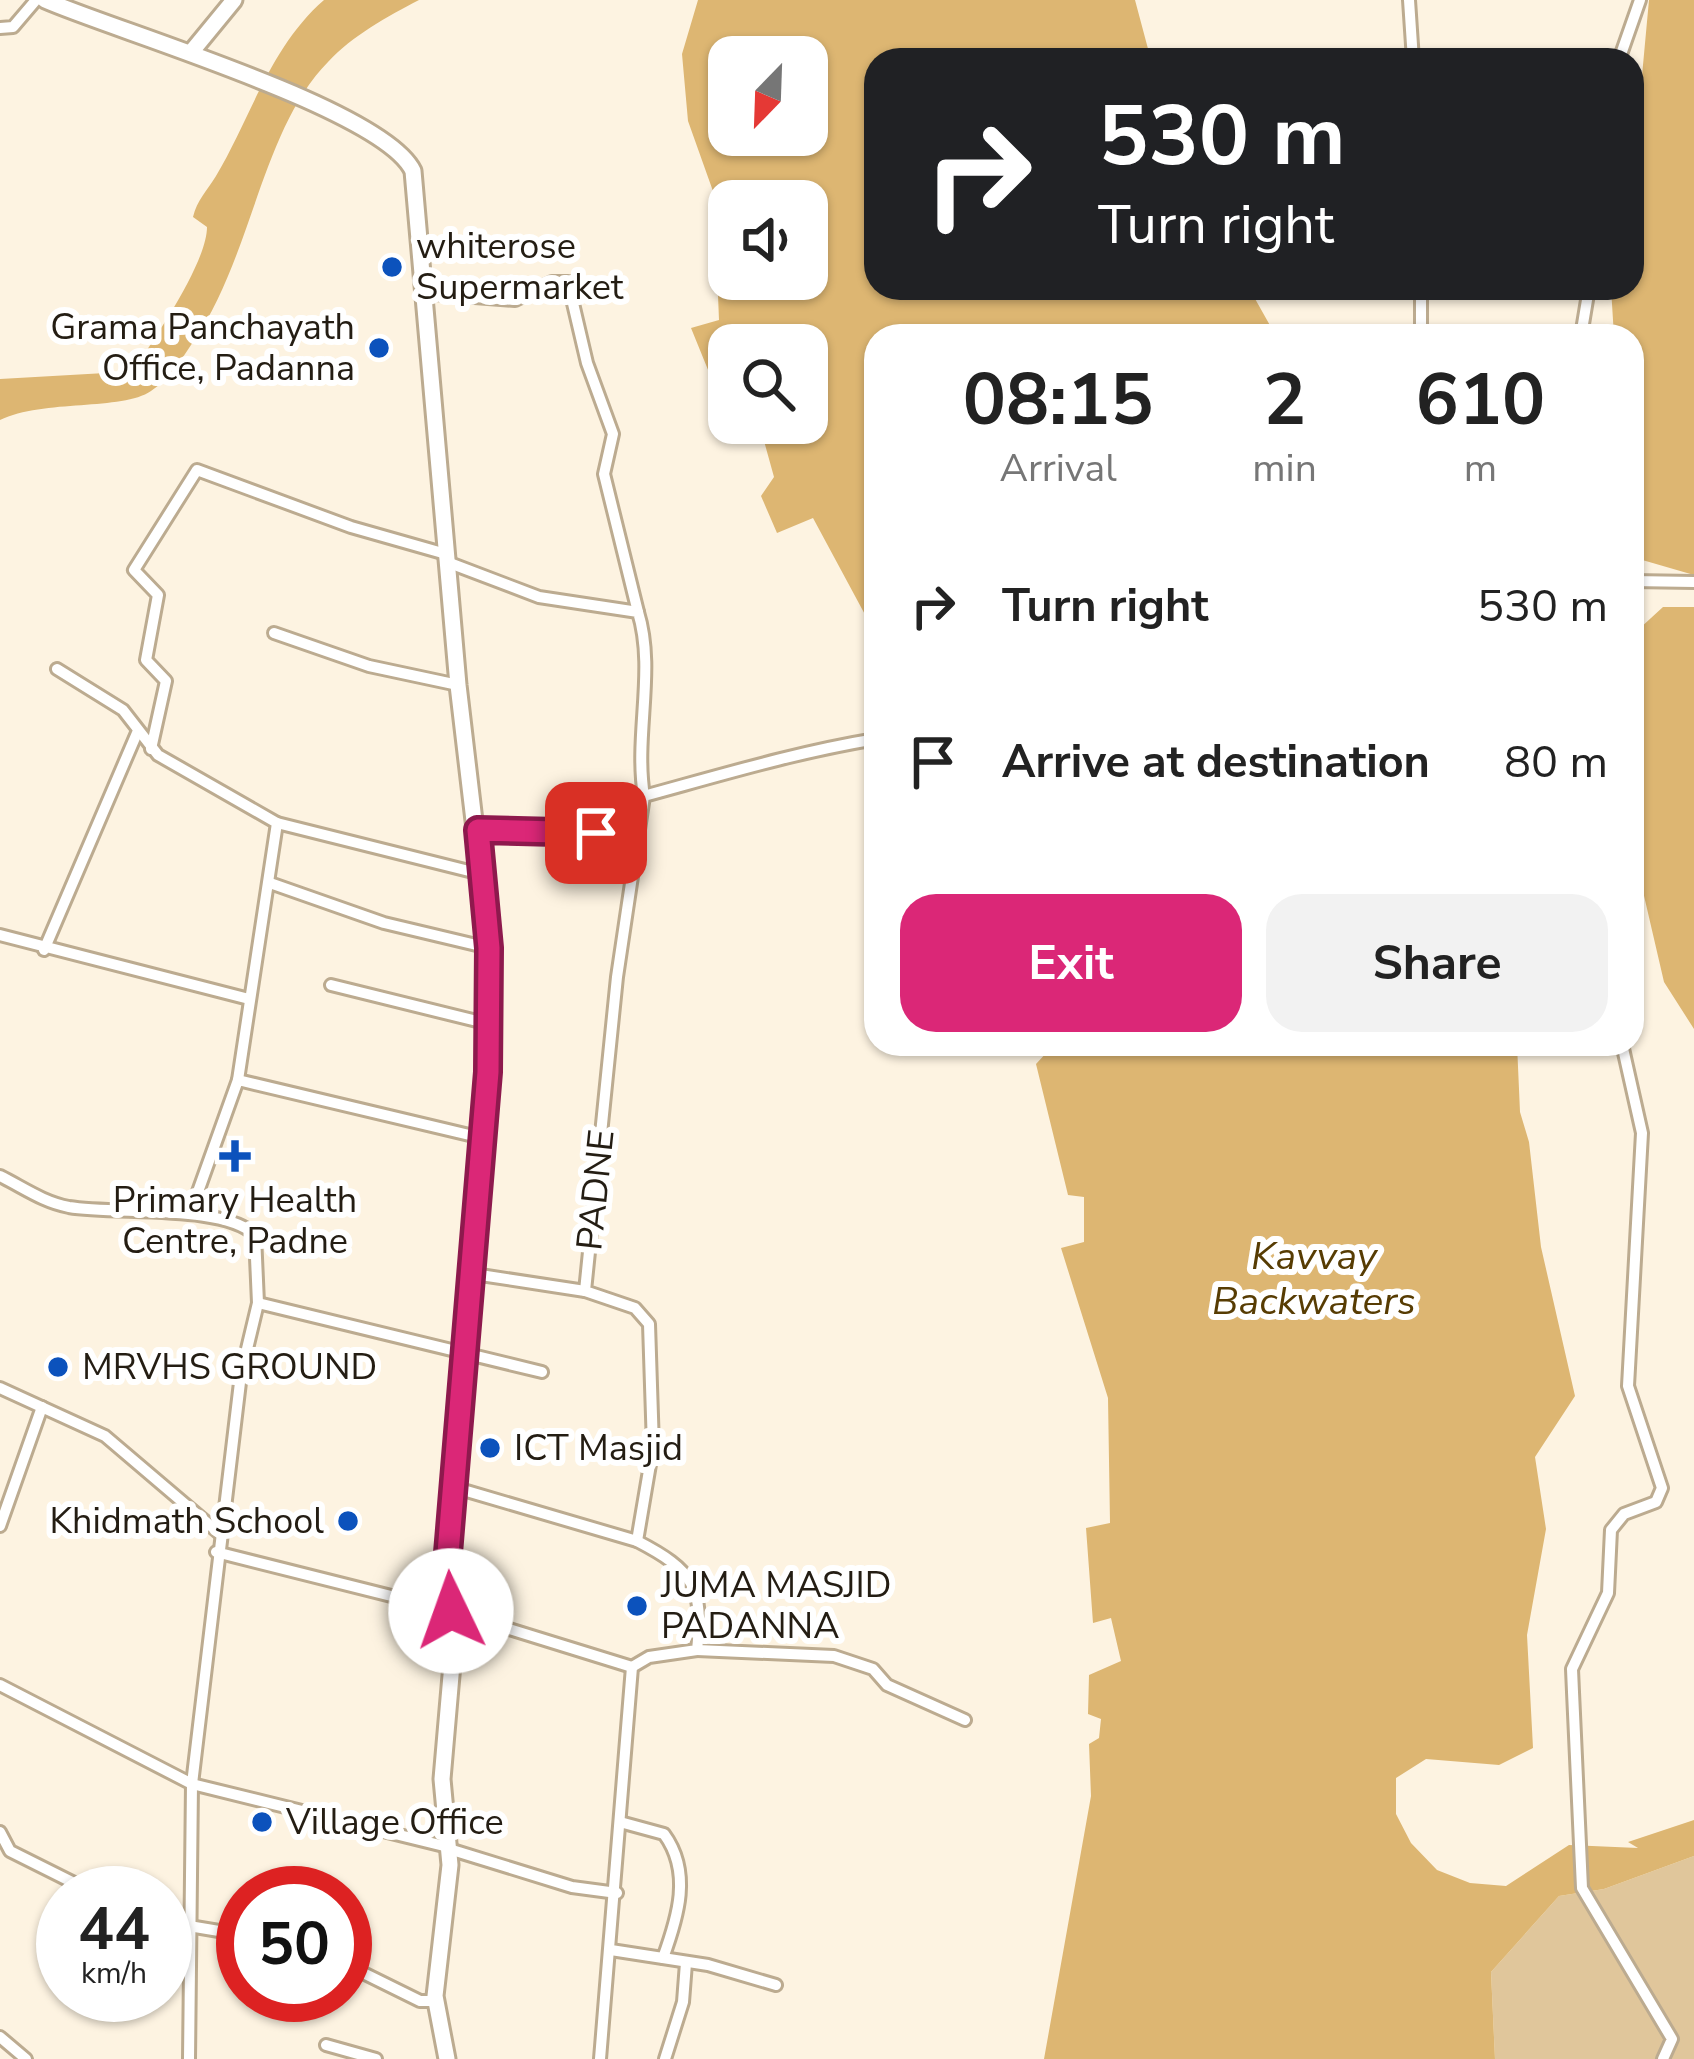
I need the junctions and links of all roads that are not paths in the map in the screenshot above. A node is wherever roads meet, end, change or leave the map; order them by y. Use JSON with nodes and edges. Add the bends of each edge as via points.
{"nodes":[{"id":1,"x":41,"y":0,"type":"edge"},
{"id":2,"x":234,"y":0,"type":"edge"},
{"id":3,"x":1408,"y":0,"type":"edge"},
{"id":4,"x":1640,"y":0,"type":"edge"},
{"id":5,"x":0,"y":28,"type":"edge"},
{"id":6,"x":1412,"y":48,"type":"edge"},
{"id":7,"x":1623,"y":48,"type":"edge"},
{"id":8,"x":193,"y":50,"type":"junction"},
{"id":9,"x":421,"y":293,"type":"junction"},
{"id":10,"x":446,"y":558,"type":"junction"},
{"id":11,"x":1644,"y":581,"type":"edge"},
{"id":12,"x":1694,"y":582,"type":"edge"},
{"id":13,"x":638,"y":612,"type":"junction"},
{"id":14,"x":274,"y":633,"type":"dead end"},
{"id":15,"x":57,"y":669,"type":"dead end"},
{"id":16,"x":458,"y":686,"type":"junction"},
{"id":17,"x":137,"y":733,"type":"junction"},
{"id":18,"x":864,"y":741,"type":"edge"},
{"id":19,"x":151,"y":749,"type":"junction"},
{"id":20,"x":644,"y":796,"type":"junction"},
{"id":21,"x":277,"y":823,"type":"junction"},
{"id":22,"x":478,"y":830,"type":"junction"},
{"id":23,"x":636,"y":834,"type":"junction"},
{"id":24,"x":481,"y":874,"type":"junction"},
{"id":25,"x":270,"y":883,"type":"junction"},
{"id":26,"x":0,"y":935,"type":"edge"},
{"id":27,"x":489,"y":948,"type":"junction"},
{"id":28,"x":44,"y":950,"type":"junction"},
{"id":29,"x":331,"y":985,"type":"dead end"},
{"id":30,"x":249,"y":999,"type":"junction"},
{"id":31,"x":489,"y":1024,"type":"junction"},
{"id":32,"x":1625,"y":1056,"type":"edge"},
{"id":33,"x":238,"y":1080,"type":"junction"},
{"id":34,"x":482,"y":1138,"type":"junction"},
{"id":35,"x":0,"y":1176,"type":"edge"},
{"id":36,"x":190,"y":1214,"type":"junction"},
{"id":37,"x":474,"y":1274,"type":"junction"},
{"id":38,"x":585,"y":1291,"type":"junction"},
{"id":39,"x":257,"y":1303,"type":"junction"},
{"id":40,"x":466,"y":1355,"type":"junction"},
{"id":41,"x":542,"y":1372,"type":"dead end"},
{"id":42,"x":0,"y":1388,"type":"edge"},
{"id":43,"x":42,"y":1407,"type":"junction"},
{"id":44,"x":453,"y":1487,"type":"junction"},
{"id":45,"x":0,"y":1526,"type":"edge"},
{"id":46,"x":219,"y":1533,"type":"junction"},
{"id":47,"x":637,"y":1541,"type":"junction"},
{"id":48,"x":216,"y":1552,"type":"junction"},
{"id":49,"x":451,"y":1611,"type":"junction"},
{"id":50,"x":697,"y":1650,"type":"junction"},
{"id":51,"x":632,"y":1667,"type":"junction"},
{"id":52,"x":0,"y":1684,"type":"edge"},
{"id":53,"x":965,"y":1720,"type":"dead end"},
{"id":54,"x":192,"y":1784,"type":"junction"},
{"id":55,"x":620,"y":1822,"type":"junction"},
{"id":56,"x":0,"y":1832,"type":"edge"},
{"id":57,"x":448,"y":1848,"type":"junction"},
{"id":58,"x":40,"y":1866,"type":"edge"},
{"id":59,"x":190,"y":1866,"type":"edge"},
{"id":60,"x":617,"y":1893,"type":"junction"},
{"id":61,"x":611,"y":1950,"type":"junction"},
{"id":62,"x":663,"y":1958,"type":"junction"},
{"id":63,"x":686,"y":1963,"type":"junction"},
{"id":64,"x":372,"y":1977,"type":"edge"},
{"id":65,"x":776,"y":1985,"type":"dead end"},
{"id":66,"x":436,"y":2001,"type":"junction"},
{"id":67,"x":189,"y":2022,"type":"edge"},
{"id":68,"x":0,"y":2037,"type":"edge"},
{"id":69,"x":326,"y":2045,"type":"dead end"},
{"id":70,"x":26,"y":2059,"type":"edge"},
{"id":71,"x":189,"y":2059,"type":"edge"},
{"id":72,"x":376,"y":2059,"type":"edge"},
{"id":73,"x":447,"y":2059,"type":"edge"},
{"id":74,"x":600,"y":2059,"type":"edge"},
{"id":75,"x":665,"y":2059,"type":"edge"},
{"id":76,"x":1663,"y":2059,"type":"edge"}],
"edges":[{"from":1,"to":5,"type":"street","via":[[13,27]]},
{"from":1,"to":8,"type":"main road"},
{"from":2,"to":8,"type":"main road"},
{"from":3,"to":6,"type":"street"},
{"from":4,"to":7,"type":"street"},
{"from":8,"to":9,"type":"main road","via":[[397,150],[413,171]]},
{"from":9,"to":10,"type":"main road"},
{"from":9,"to":13,"type":"street","name":"PADNE","via":[[515,300],[568,282],[613,434],[604,474]]},
{"from":10,"to":13,"type":"street","via":[[539,597]]},
{"from":10,"to":16,"type":"main road"},
{"from":10,"to":19,"type":"street","via":[[197,470],[134,570],[158,595],[146,660],[166,681]]},
{"from":11,"to":12,"type":"street"},
{"from":13,"to":20,"type":"street","name":"PADNE","via":[[646,664]]},
{"from":14,"to":16,"type":"street"},
{"from":15,"to":17,"type":"street","via":[[123,710]]},
{"from":16,"to":22,"type":"main road"},
{"from":17,"to":19,"type":"street"},
{"from":17,"to":28,"type":"street"},
{"from":18,"to":20,"type":"street"},
{"from":19,"to":21,"type":"street"},
{"from":20,"to":23,"type":"street","name":"PADNE"},
{"from":21,"to":24,"type":"street"},
{"from":21,"to":25,"type":"street"},
{"from":22,"to":23,"type":"street"},
{"from":22,"to":24,"type":"main road"},
{"from":23,"to":38,"type":"street","name":"PADNE"},
{"from":24,"to":27,"type":"main road"},
{"from":25,"to":27,"type":"street"},
{"from":25,"to":30,"type":"street"},
{"from":26,"to":28,"type":"street"},
{"from":27,"to":31,"type":"main road"},
{"from":28,"to":30,"type":"street"},
{"from":29,"to":31,"type":"street"},
{"from":30,"to":33,"type":"street"},
{"from":31,"to":34,"type":"main road"},
{"from":32,"to":76,"type":"street","via":[[1642,1133],[1628,1386],[1662,1488],[1656,1502],[1624,1514],[1611,1530],[1608,1593],[1572,1669],[1582,1888],[1672,2038]]},
{"from":33,"to":34,"type":"street"},
{"from":33,"to":36,"type":"street"},
{"from":34,"to":37,"type":"main road"},
{"from":35,"to":36,"type":"street","via":[[64,1206]]},
{"from":36,"to":39,"type":"street","via":[[245,1225],[255,1235]]},
{"from":37,"to":38,"type":"street"},
{"from":37,"to":40,"type":"main road"},
{"from":38,"to":47,"type":"street","name":"PADNE","via":[[634,1308],[649,1324],[652,1447]]},
{"from":39,"to":40,"type":"street"},
{"from":39,"to":46,"type":"street"},
{"from":40,"to":41,"type":"street"},
{"from":40,"to":44,"type":"main road"},
{"from":42,"to":43,"type":"street"},
{"from":43,"to":45,"type":"street"},
{"from":43,"to":46,"type":"street","via":[[105,1436]]},
{"from":44,"to":47,"type":"street"},
{"from":44,"to":49,"type":"main road"},
{"from":46,"to":48,"type":"street"},
{"from":47,"to":50,"type":"street","via":[[690,1578],[702,1608]]},
{"from":48,"to":49,"type":"street"},
{"from":48,"to":54,"type":"street"},
{"from":49,"to":51,"type":"street"},
{"from":49,"to":57,"type":"main road","via":[[442,1779]]},
{"from":50,"to":51,"type":"street"},
{"from":50,"to":53,"type":"street","via":[[834,1656]]},
{"from":51,"to":55,"type":"street"},
{"from":52,"to":54,"type":"street"},
{"from":54,"to":57,"type":"street"},
{"from":54,"to":59,"type":"street"},
{"from":55,"to":60,"type":"street"},
{"from":55,"to":62,"type":"street","via":[[664,1834],[681,1865]]},
{"from":56,"to":58,"type":"street","via":[[10,1851]]},
{"from":57,"to":60,"type":"street","via":[[572,1888]]},
{"from":57,"to":66,"type":"main road"},
{"from":60,"to":61,"type":"street"},
{"from":61,"to":62,"type":"street"},
{"from":61,"to":74,"type":"street"},
{"from":62,"to":63,"type":"street"},
{"from":63,"to":65,"type":"street"},
{"from":63,"to":75,"type":"street"},
{"from":64,"to":66,"type":"street"},
{"from":66,"to":73,"type":"main road"},
{"from":67,"to":71,"type":"street"},
{"from":68,"to":70,"type":"street"},
{"from":69,"to":72,"type":"street"}]}
